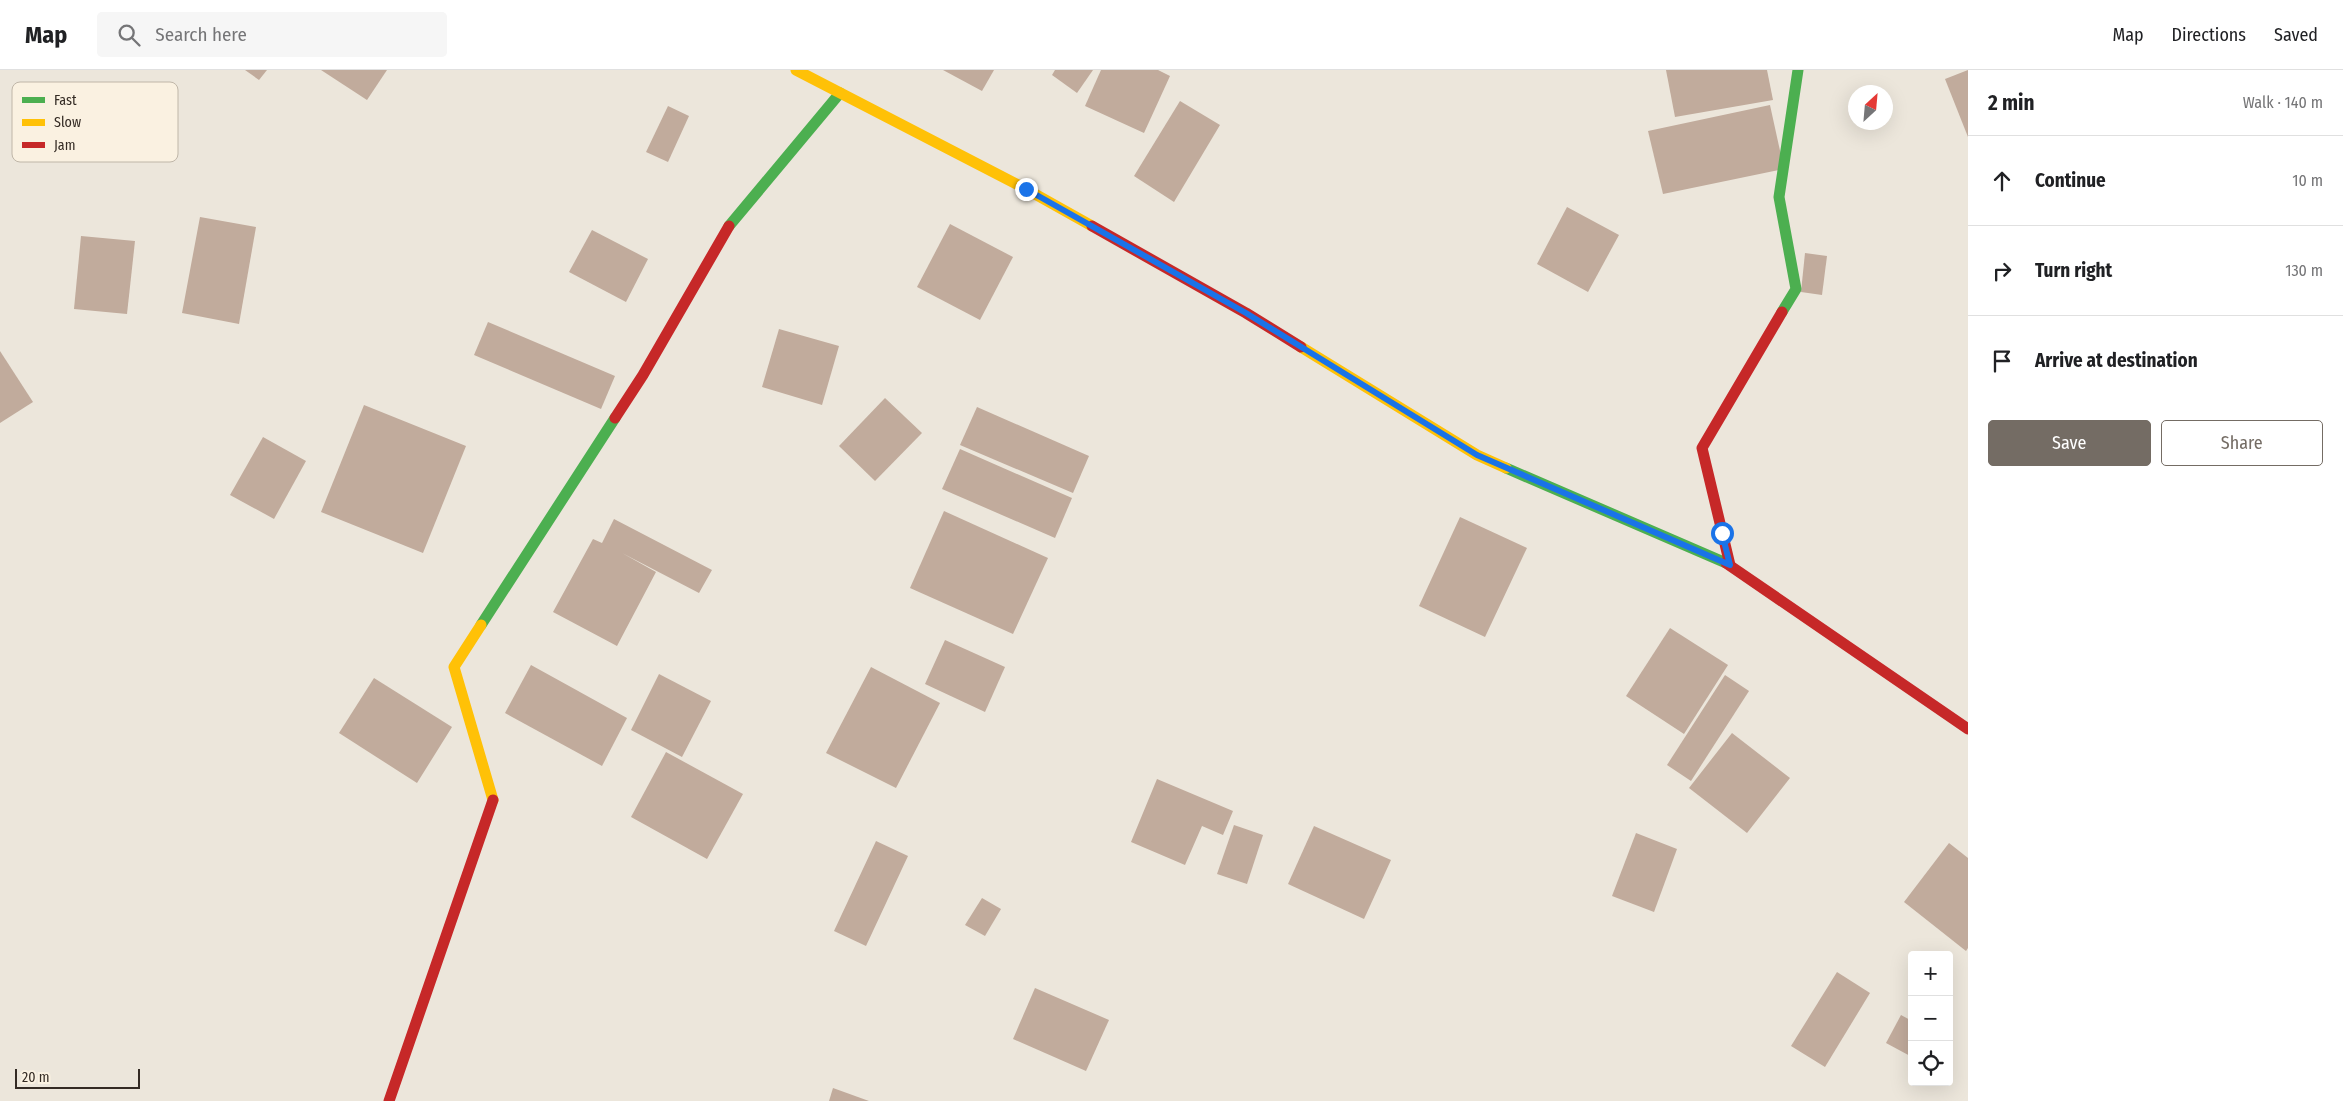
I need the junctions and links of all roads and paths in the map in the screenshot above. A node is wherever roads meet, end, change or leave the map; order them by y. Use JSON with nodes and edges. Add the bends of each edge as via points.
{"nodes":[{"id":1,"x":796,"y":70,"type":"edge"},
{"id":2,"x":1798,"y":70,"type":"edge"},
{"id":3,"x":840,"y":93,"type":"junction"},
{"id":4,"x":1730,"y":565,"type":"junction"},
{"id":5,"x":1968,"y":729,"type":"edge"},
{"id":6,"x":389,"y":1101,"type":"edge"}],
"edges":[{"from":1,"to":3,"type":"street"},
{"from":2,"to":4,"type":"street","via":[[1779,197],[1796,289],[1702,448]]},
{"from":3,"to":4,"type":"street","via":[[1026,189],[1246,313],[1477,455]]},
{"from":3,"to":6,"type":"street","via":[[728,225],[643,374],[454,668],[493,802]]},
{"from":4,"to":5,"type":"street"}]}
